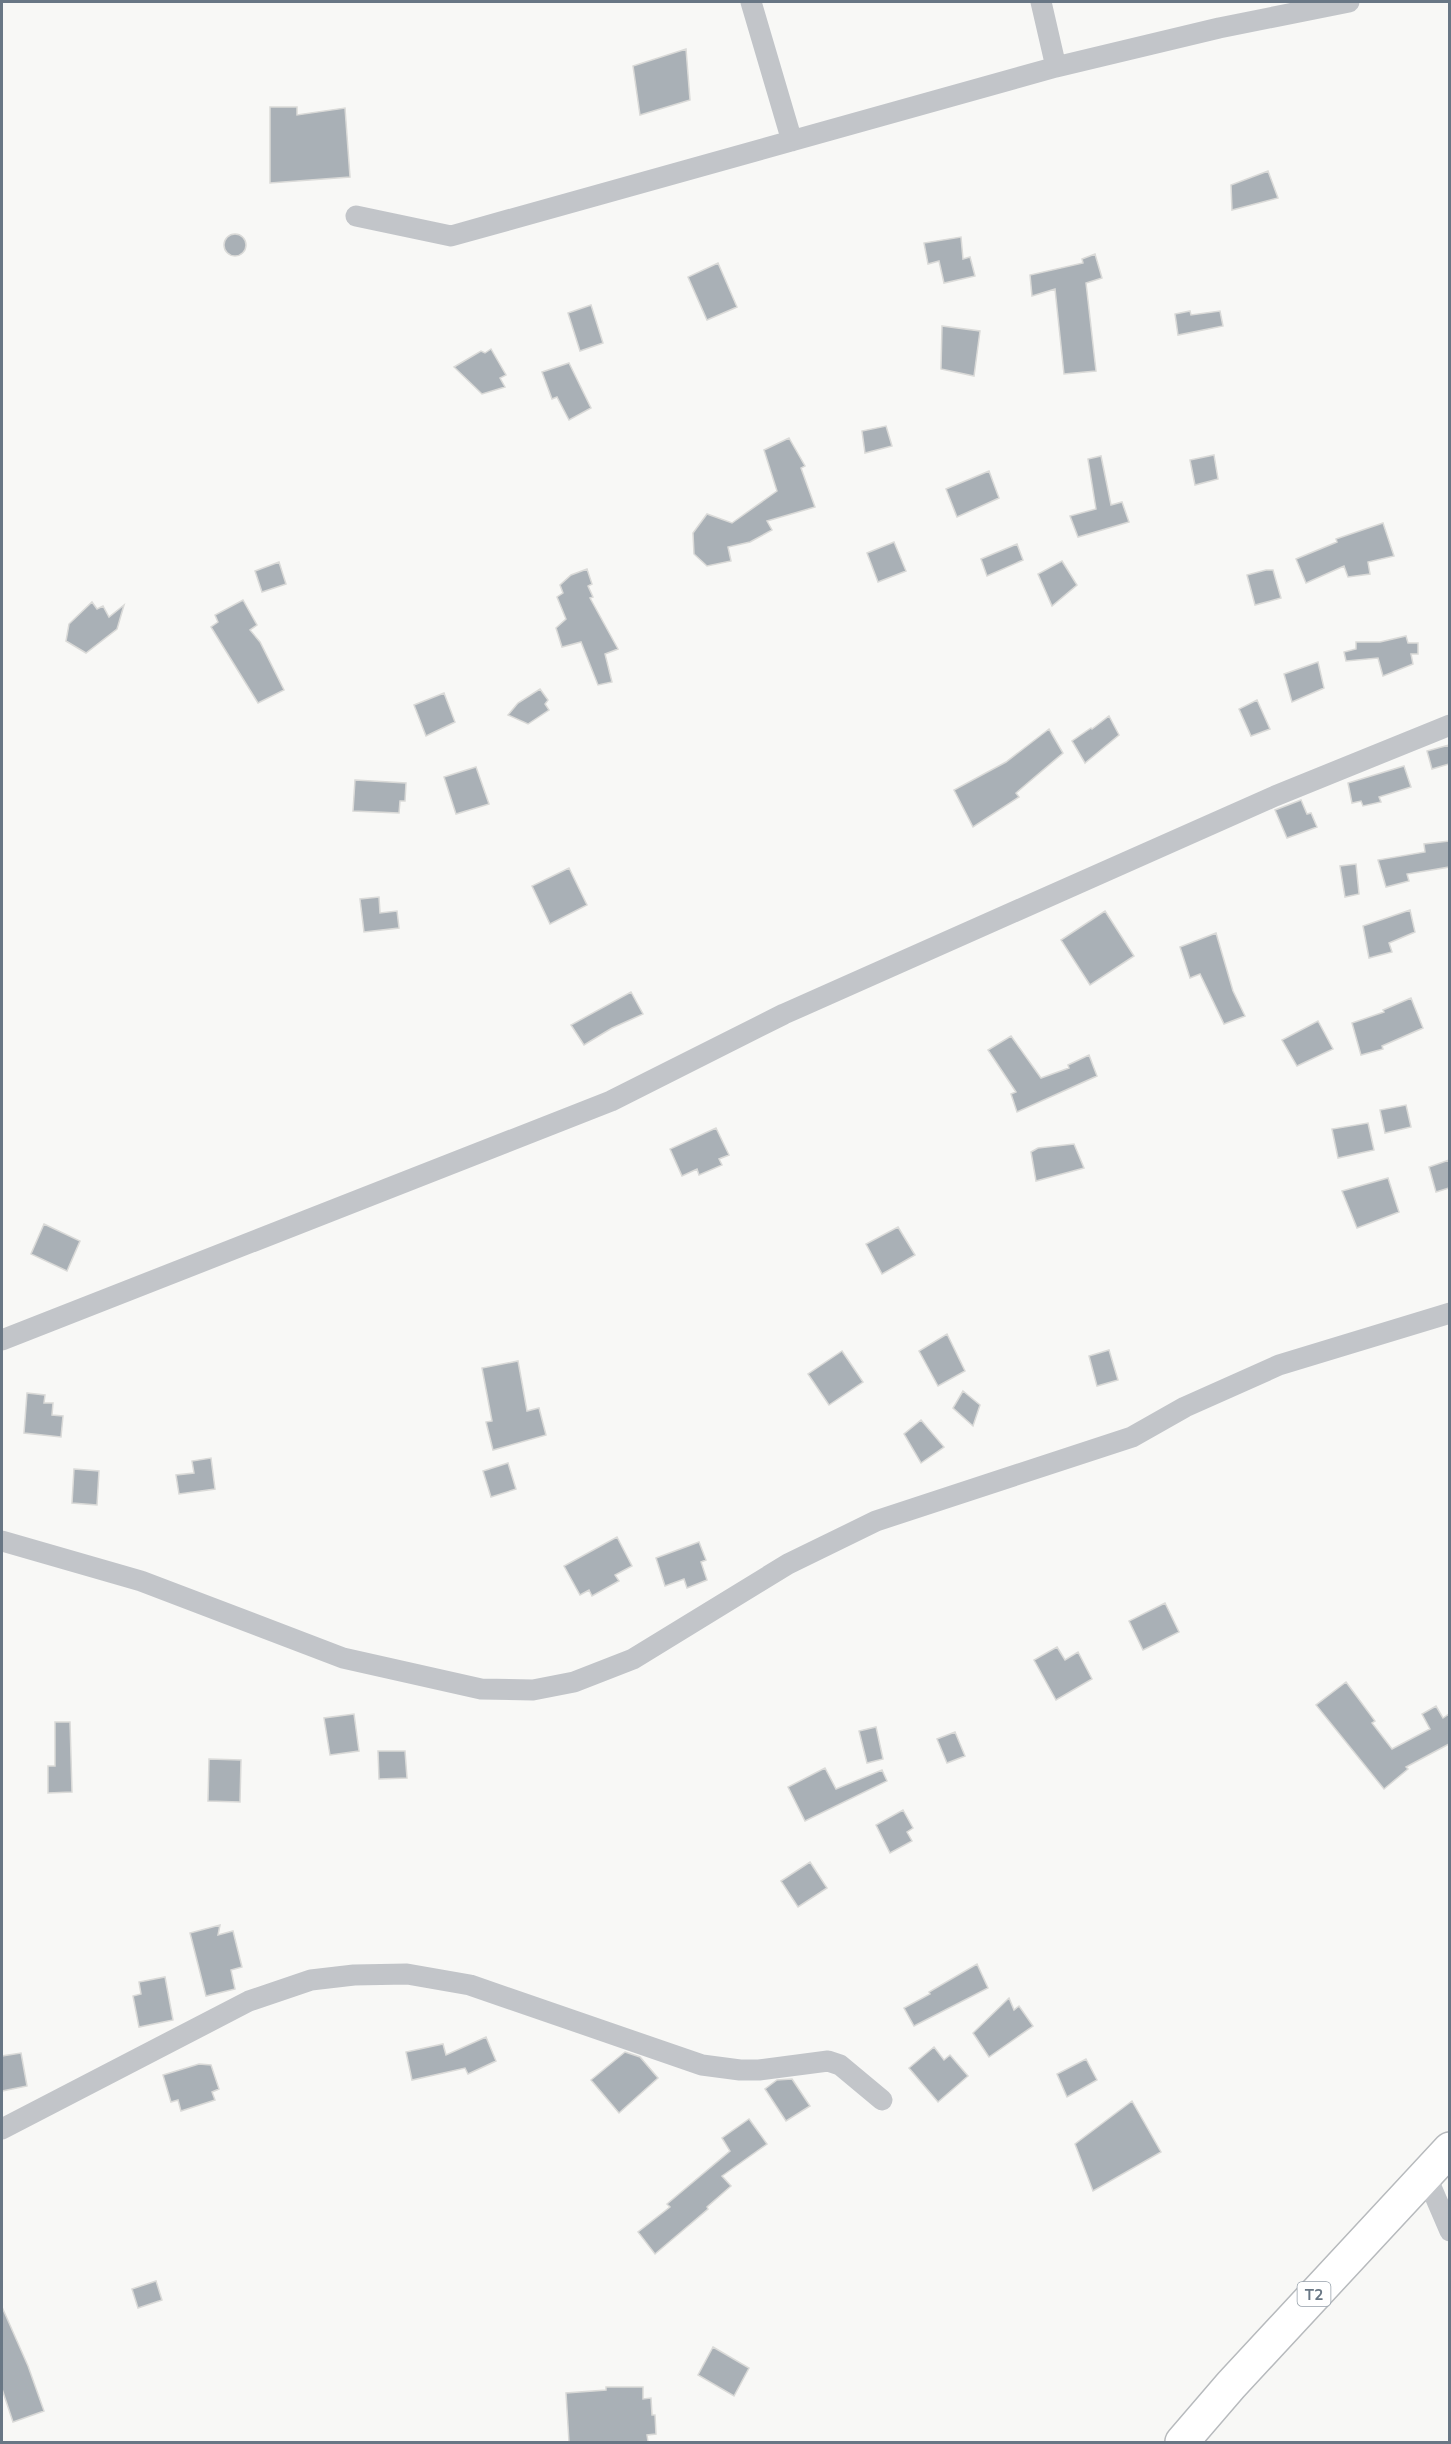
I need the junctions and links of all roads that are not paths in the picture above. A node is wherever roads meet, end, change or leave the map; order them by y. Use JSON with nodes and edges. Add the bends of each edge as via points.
{"nodes":[{"id":1,"x":752,"y":2,"type":"edge"},
{"id":2,"x":1041,"y":2,"type":"edge"},
{"id":3,"x":1343,"y":2,"type":"edge"},
{"id":4,"x":1056,"y":67,"type":"junction"},
{"id":5,"x":792,"y":141,"type":"junction"},
{"id":6,"x":356,"y":216,"type":"dead end"},
{"id":7,"x":1449,"y":725,"type":"edge"},
{"id":8,"x":1449,"y":1313,"type":"edge"},
{"id":9,"x":2,"y":1340,"type":"edge"},
{"id":10,"x":2,"y":1541,"type":"edge"},
{"id":11,"x":882,"y":2100,"type":"dead end"},
{"id":12,"x":2,"y":2129,"type":"edge"},
{"id":13,"x":1449,"y":2149,"type":"edge"},
{"id":14,"x":1425,"y":2173,"type":"junction"},
{"id":15,"x":1449,"y":2231,"type":"edge"},
{"id":16,"x":1182,"y":2442,"type":"edge"}],
"edges":[{"from":1,"to":5,"type":"street"},
{"from":2,"to":4,"type":"street"},
{"from":3,"to":4,"type":"street"},
{"from":4,"to":5,"type":"street"},
{"from":5,"to":6,"type":"street","via":[[452,236]]},
{"from":7,"to":9,"type":"street","via":[[1275,796],[784,1014],[611,1101]]},
{"from":8,"to":10,"type":"street","via":[[1279,1365],[1185,1407],[1132,1437],[876,1521],[788,1564],[633,1659],[574,1682],[533,1690],[481,1689],[343,1658],[141,1581]]},
{"from":11,"to":12,"type":"street","via":[[840,2065],[828,2061],[759,2070],[702,2065],[470,1984],[407,1974],[354,1975],[311,1980],[249,2001]]},
{"from":13,"to":14,"type":"highway","number":"T2"},
{"from":14,"to":15,"type":"street"},
{"from":14,"to":16,"type":"highway","number":"T2"}]}
